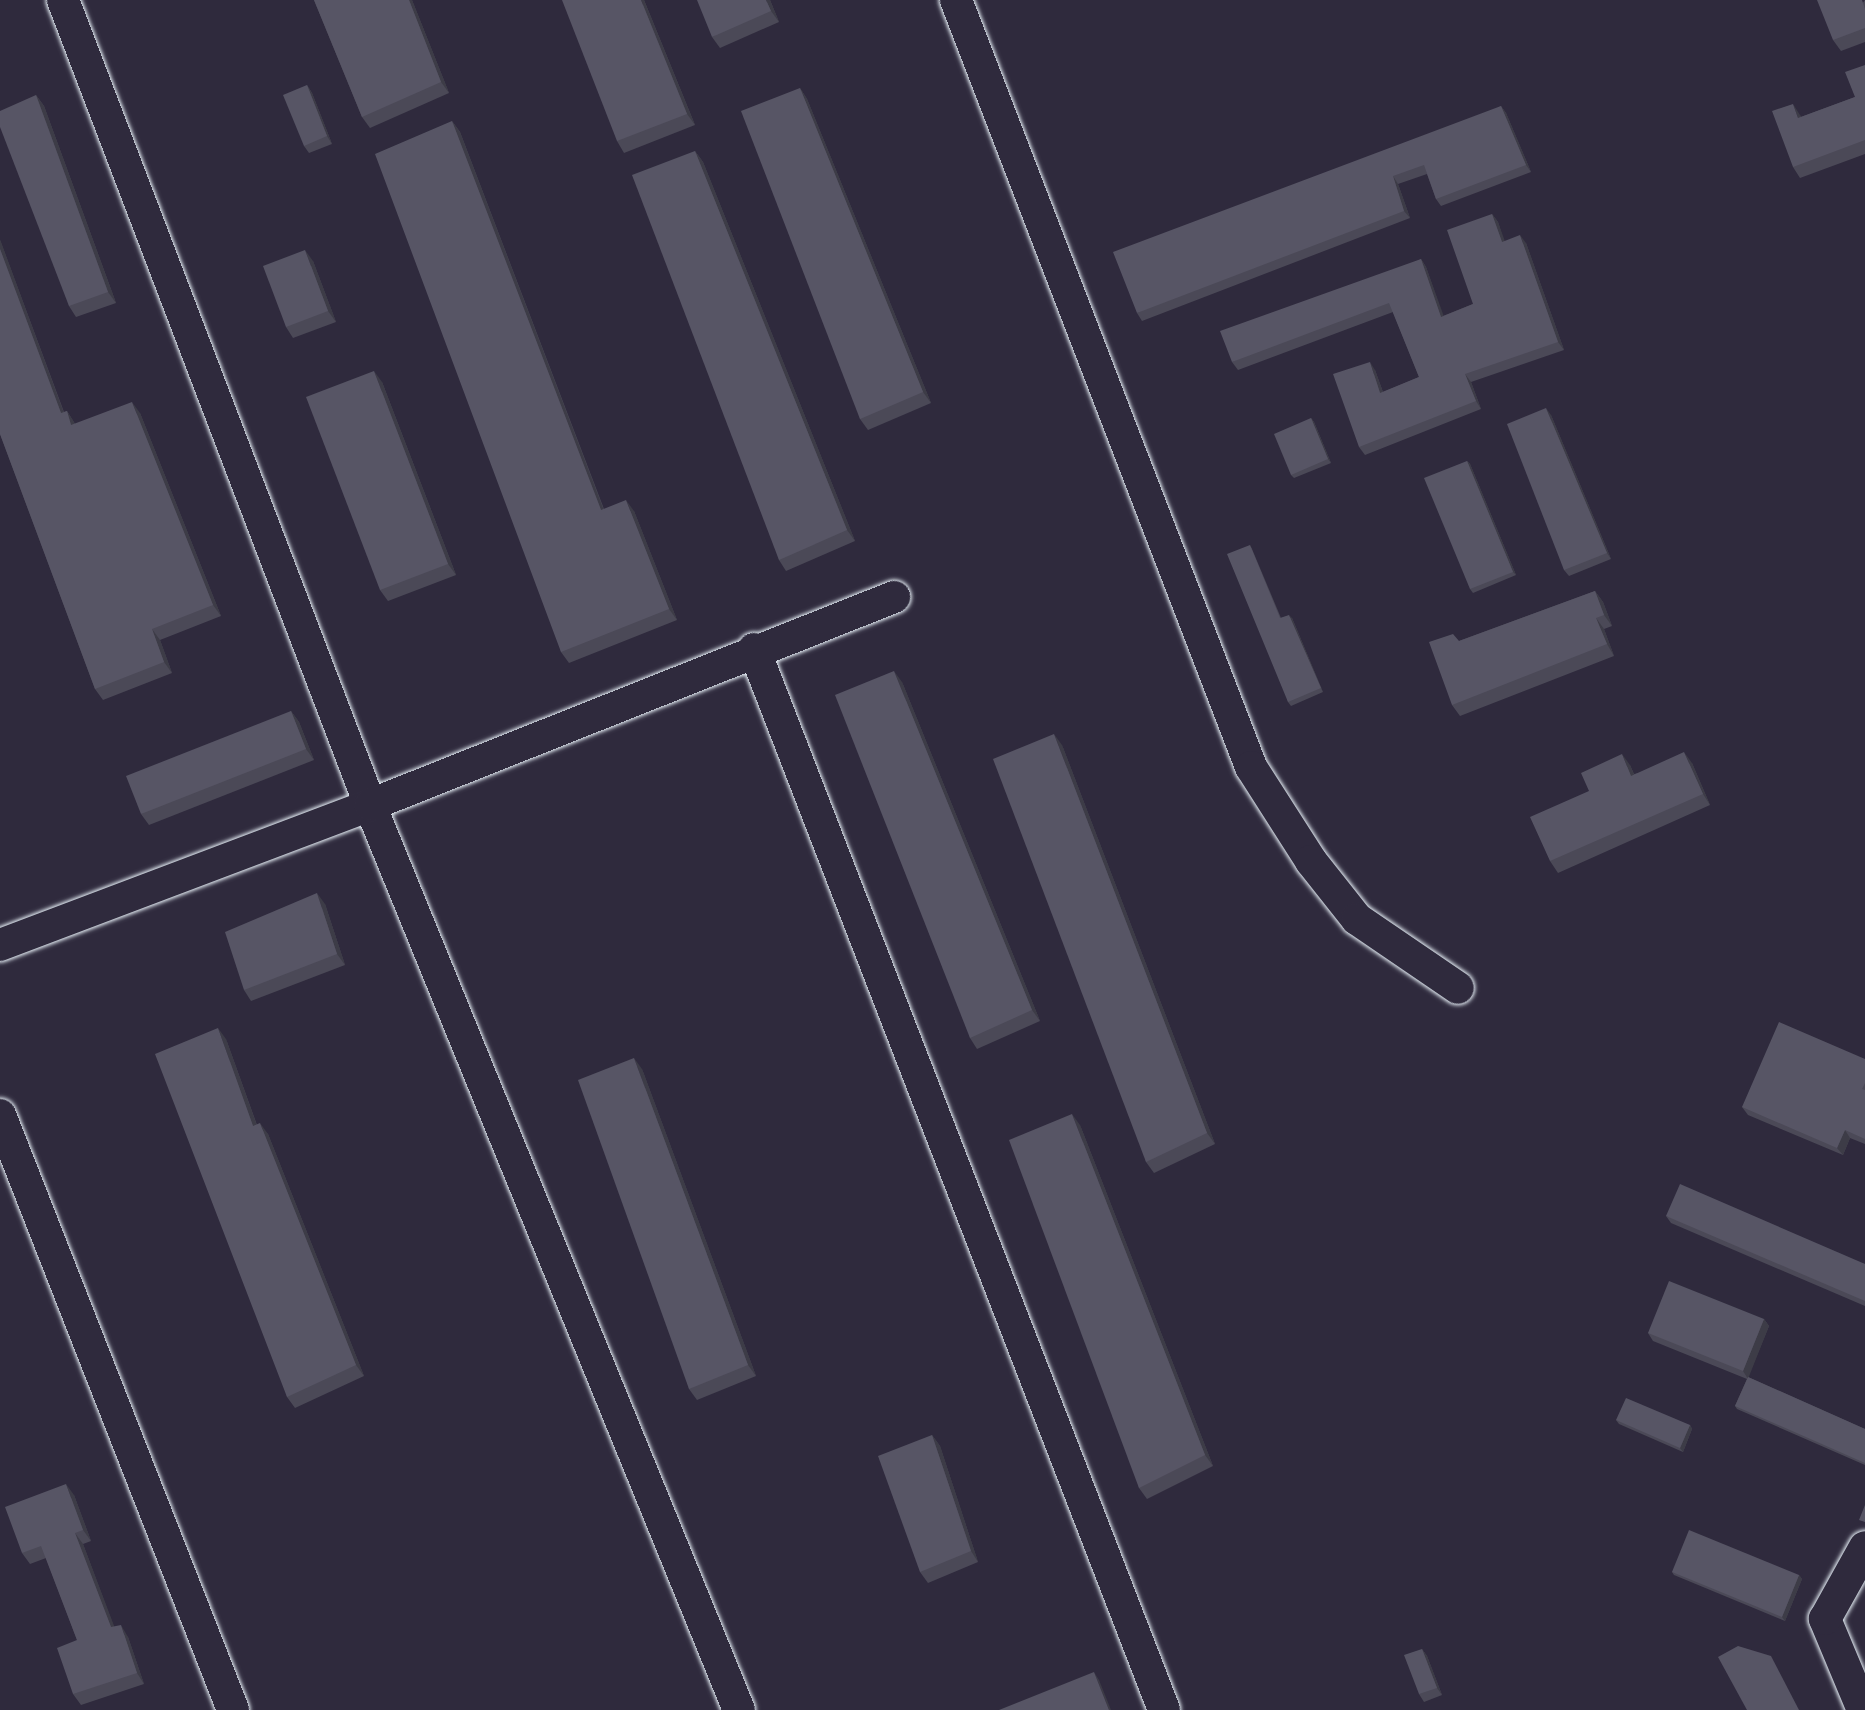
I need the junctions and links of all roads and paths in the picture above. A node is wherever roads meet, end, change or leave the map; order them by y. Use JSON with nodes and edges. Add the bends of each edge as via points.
{"nodes":[{"id":1,"x":63,"y":0,"type":"edge"},
{"id":2,"x":956,"y":0,"type":"edge"},
{"id":3,"x":894,"y":597,"type":"dead end"},
{"id":4,"x":754,"y":649,"type":"junction"},
{"id":5,"x":370,"y":805,"type":"junction"},
{"id":6,"x":0,"y":944,"type":"edge"},
{"id":7,"x":1458,"y":988,"type":"dead end"},
{"id":8,"x":0,"y":1115,"type":"edge"},
{"id":9,"x":1865,"y":1547,"type":"edge"},
{"id":10,"x":233,"y":1710,"type":"edge"},
{"id":11,"x":740,"y":1710,"type":"edge"},
{"id":12,"x":1164,"y":1710,"type":"edge"},
{"id":13,"x":1863,"y":1710,"type":"edge"}],
"edges":[{"from":1,"to":5,"type":"street"},
{"from":2,"to":7,"type":"street","via":[[1251,767],[1311,861],[1357,919]]},
{"from":3,"to":4,"type":"street"},
{"from":4,"to":5,"type":"street"},
{"from":4,"to":12,"type":"street"},
{"from":5,"to":6,"type":"street"},
{"from":5,"to":11,"type":"street"},
{"from":8,"to":10,"type":"street"},
{"from":9,"to":13,"type":"street","via":[[1825,1619]]}]}
